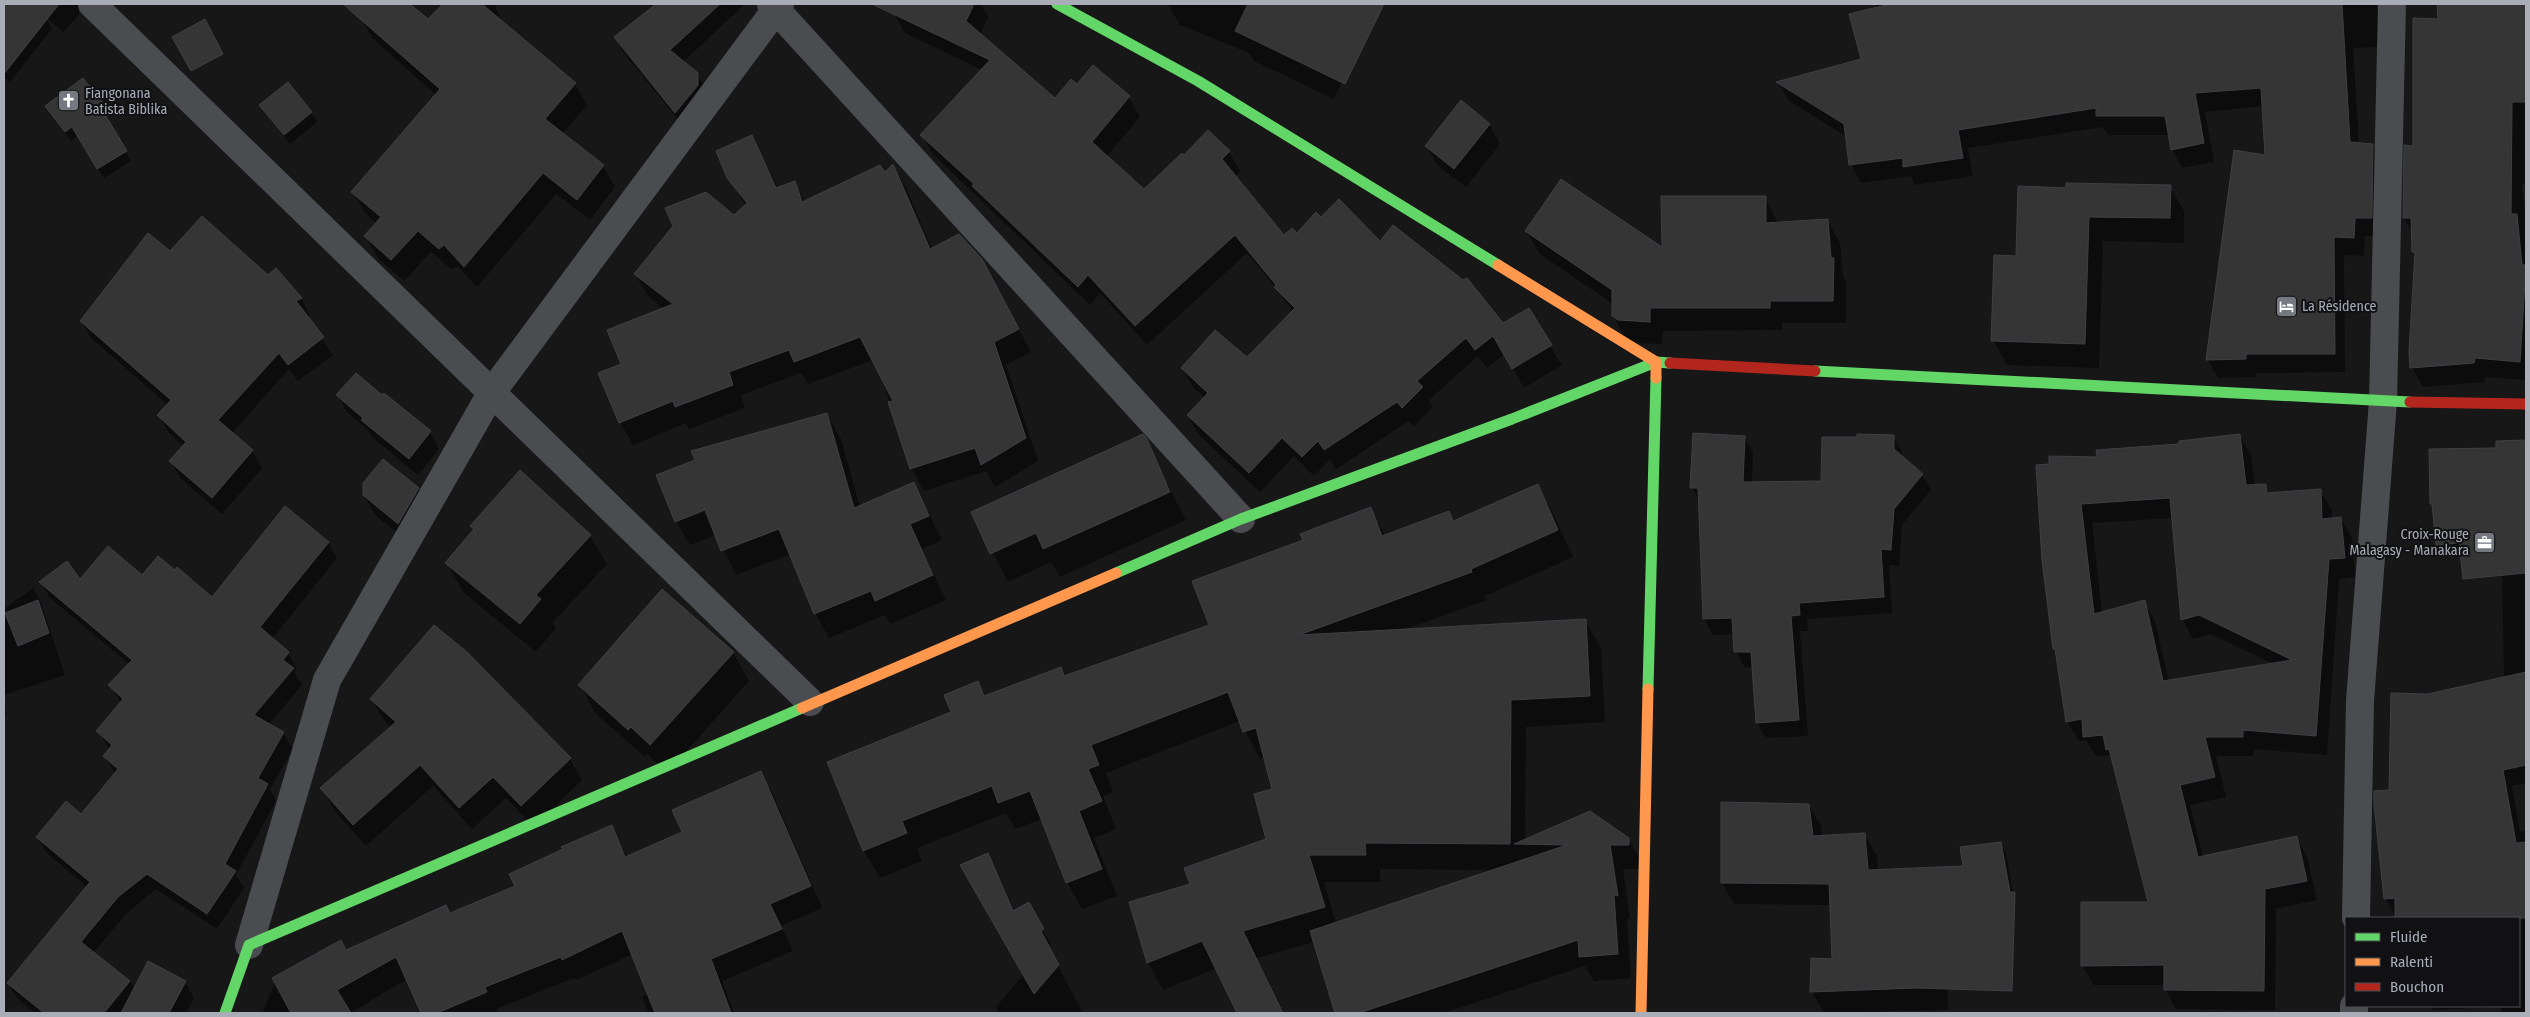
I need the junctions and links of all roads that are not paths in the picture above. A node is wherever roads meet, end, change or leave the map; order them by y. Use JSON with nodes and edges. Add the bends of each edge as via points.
{"nodes":[{"id":1,"x":92,"y":4,"type":"edge"},
{"id":2,"x":1057,"y":4,"type":"edge"},
{"id":3,"x":2392,"y":4,"type":"edge"},
{"id":4,"x":776,"y":6,"type":"edge"},
{"id":5,"x":1656,"y":362,"type":"junction"},
{"id":6,"x":492,"y":392,"type":"junction"},
{"id":7,"x":2383,"y":401,"type":"junction"},
{"id":8,"x":2526,"y":404,"type":"edge"},
{"id":9,"x":1241,"y":518,"type":"junction"},
{"id":10,"x":810,"y":702,"type":"junction"},
{"id":11,"x":2356,"y":917,"type":"edge"},
{"id":12,"x":249,"y":945,"type":"junction"},
{"id":13,"x":225,"y":1013,"type":"edge"},
{"id":14,"x":1641,"y":1013,"type":"edge"}],
"edges":[{"from":1,"to":6,"type":"street"},
{"from":2,"to":5,"type":"street","via":[[1198,82]]},
{"from":3,"to":7,"type":"street"},
{"from":4,"to":6,"type":"street"},
{"from":4,"to":9,"type":"street"},
{"from":5,"to":7,"type":"street"},
{"from":5,"to":9,"type":"street","via":[[1512,419]]},
{"from":5,"to":14,"type":"street"},
{"from":6,"to":10,"type":"street"},
{"from":6,"to":12,"type":"street","via":[[327,680]]},
{"from":7,"to":8,"type":"street"},
{"from":7,"to":11,"type":"street","via":[[2360,701]]},
{"from":9,"to":10,"type":"street"},
{"from":10,"to":12,"type":"street"},
{"from":12,"to":13,"type":"street"}]}
